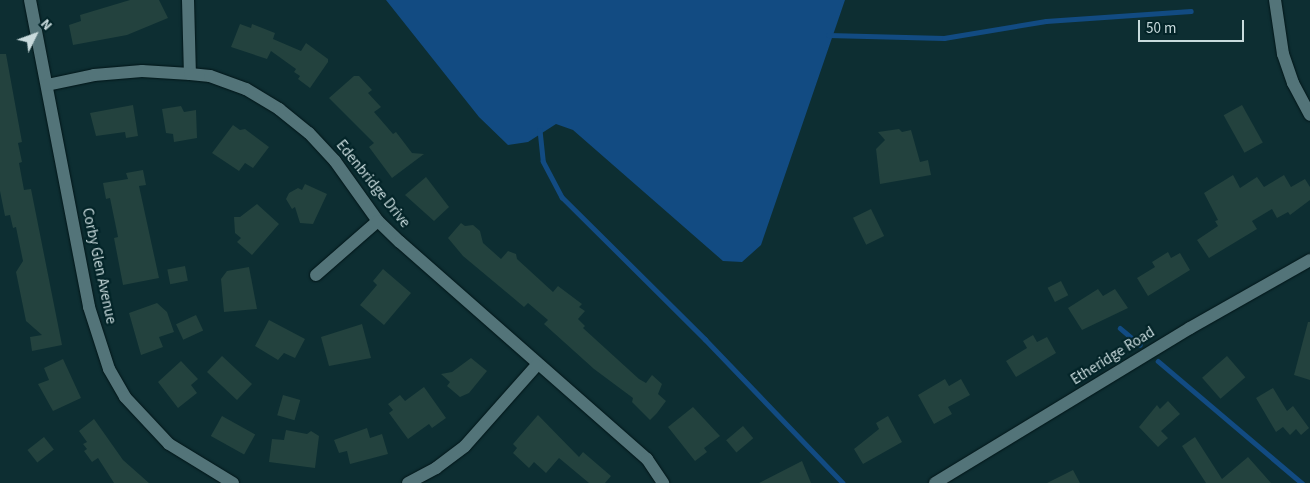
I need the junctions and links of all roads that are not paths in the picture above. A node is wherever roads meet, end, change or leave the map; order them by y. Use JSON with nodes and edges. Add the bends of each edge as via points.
{"nodes":[{"id":1,"x":30,"y":0,"type":"edge"},
{"id":2,"x":188,"y":0,"type":"edge"},
{"id":3,"x":1275,"y":0,"type":"edge"},
{"id":4,"x":190,"y":74,"type":"junction"},
{"id":5,"x":47,"y":85,"type":"junction"},
{"id":6,"x":1310,"y":115,"type":"edge"},
{"id":7,"x":378,"y":222,"type":"junction"},
{"id":8,"x":1310,"y":260,"type":"edge"},
{"id":9,"x":316,"y":275,"type":"dead end"},
{"id":10,"x":537,"y":365,"type":"junction"},
{"id":11,"x":233,"y":483,"type":"edge"},
{"id":12,"x":408,"y":483,"type":"edge"},
{"id":13,"x":663,"y":483,"type":"edge"},
{"id":14,"x":935,"y":483,"type":"edge"}],
"edges":[{"from":1,"to":5,"type":"street","name":"Corby Glen Avenue"},
{"from":2,"to":4,"type":"street","via":[[192,42]]},
{"from":3,"to":6,"type":"street","via":[[1283,54],[1293,84]]},
{"from":4,"to":5,"type":"street","name":"Edenbridge Drive","via":[[142,71],[103,74]]},
{"from":4,"to":7,"type":"street","name":"Edenbridge Drive","via":[[210,76],[246,89],[279,108],[310,133],[335,161]]},
{"from":5,"to":11,"type":"street","name":"Corby Glen Avenue","via":[[89,307],[109,369],[126,396],[169,444]]},
{"from":7,"to":9,"type":"street"},
{"from":7,"to":10,"type":"street","name":"Edenbridge Drive"},
{"from":8,"to":14,"type":"street","name":"Etheridge Road","via":[[1190,328]]},
{"from":10,"to":12,"type":"street","via":[[466,446]]},
{"from":10,"to":13,"type":"street","name":"Edenbridge Drive","via":[[647,459]]}]}
